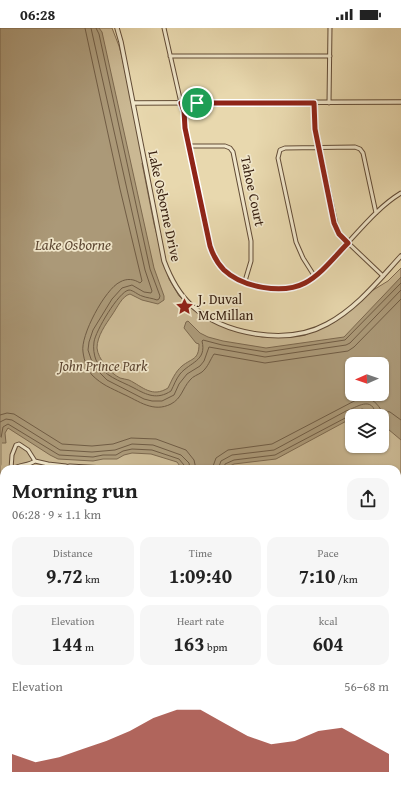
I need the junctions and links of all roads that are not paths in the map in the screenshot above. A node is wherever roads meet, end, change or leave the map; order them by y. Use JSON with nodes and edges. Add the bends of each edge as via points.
{"nodes":[{"id":1,"x":117,"y":28,"type":"edge"},
{"id":2,"x":164,"y":28,"type":"edge"},
{"id":3,"x":330,"y":28,"type":"edge"},
{"id":4,"x":170,"y":56,"type":"junction"},
{"id":5,"x":330,"y":56,"type":"junction"},
{"id":6,"x":401,"y":102,"type":"edge"},
{"id":7,"x":133,"y":103,"type":"junction"},
{"id":8,"x":181,"y":103,"type":"junction"},
{"id":9,"x":314,"y":103,"type":"junction"},
{"id":10,"x":329,"y":103,"type":"junction"},
{"id":11,"x":189,"y":146,"type":"junction"},
{"id":12,"x":319,"y":147,"type":"junction"},
{"id":13,"x":401,"y":193,"type":"edge"},
{"id":14,"x":376,"y":213,"type":"junction"},
{"id":15,"x":348,"y":243,"type":"junction"},
{"id":16,"x":401,"y":256,"type":"edge"},
{"id":17,"x":383,"y":276,"type":"junction"},
{"id":18,"x":315,"y":277,"type":"junction"},
{"id":19,"x":245,"y":281,"type":"junction"},
{"id":20,"x":35,"y":461,"type":"junction"},
{"id":21,"x":48,"y":464,"type":"joint"},
{"id":22,"x":12,"y":465,"type":"edge"},
{"id":23,"x":22,"y":465,"type":"edge"},
{"id":24,"x":59,"y":465,"type":"edge"}],
"edges":[{"from":1,"to":7,"type":"street","name":"Lake Osborne Drive"},
{"from":2,"to":4,"type":"street"},
{"from":3,"to":5,"type":"street"},
{"from":4,"to":5,"type":"street"},
{"from":4,"to":8,"type":"street"},
{"from":5,"to":10,"type":"street"},
{"from":6,"to":10,"type":"street"},
{"from":7,"to":8,"type":"street"},
{"from":7,"to":17,"type":"street","name":"Lake Osborne Drive","via":[[164,261],[177,289],[198,311],[216,322],[249,332],[277,336],[299,334],[328,323],[355,305]]},
{"from":8,"to":9,"type":"street"},
{"from":8,"to":11,"type":"street"},
{"from":9,"to":10,"type":"street"},
{"from":9,"to":12,"type":"street"},
{"from":11,"to":19,"type":"street","via":[[212,252],[222,268]]},
{"from":11,"to":19,"type":"street","name":"Tahoe Court","via":[[225,146],[233,152],[252,240],[251,261]]},
{"from":12,"to":14,"type":"street","via":[[355,147],[362,151]]},
{"from":12,"to":15,"type":"street","via":[[334,223],[339,234]]},
{"from":12,"to":18,"type":"street","via":[[285,148],[280,150],[278,155],[296,242]]},
{"from":13,"to":14,"type":"street"},
{"from":14,"to":15,"type":"street"},
{"from":15,"to":17,"type":"street"},
{"from":15,"to":18,"type":"street"},
{"from":16,"to":17,"type":"street","name":"Lake Osborne Drive"},
{"from":18,"to":19,"type":"street","via":[[301,285],[285,289],[269,288]]},
{"from":20,"to":21,"type":"street"},
{"from":20,"to":22,"type":"street","via":[[28,450],[17,444]]},
{"from":20,"to":23,"type":"street"},
{"from":21,"to":24,"type":"street"}]}
